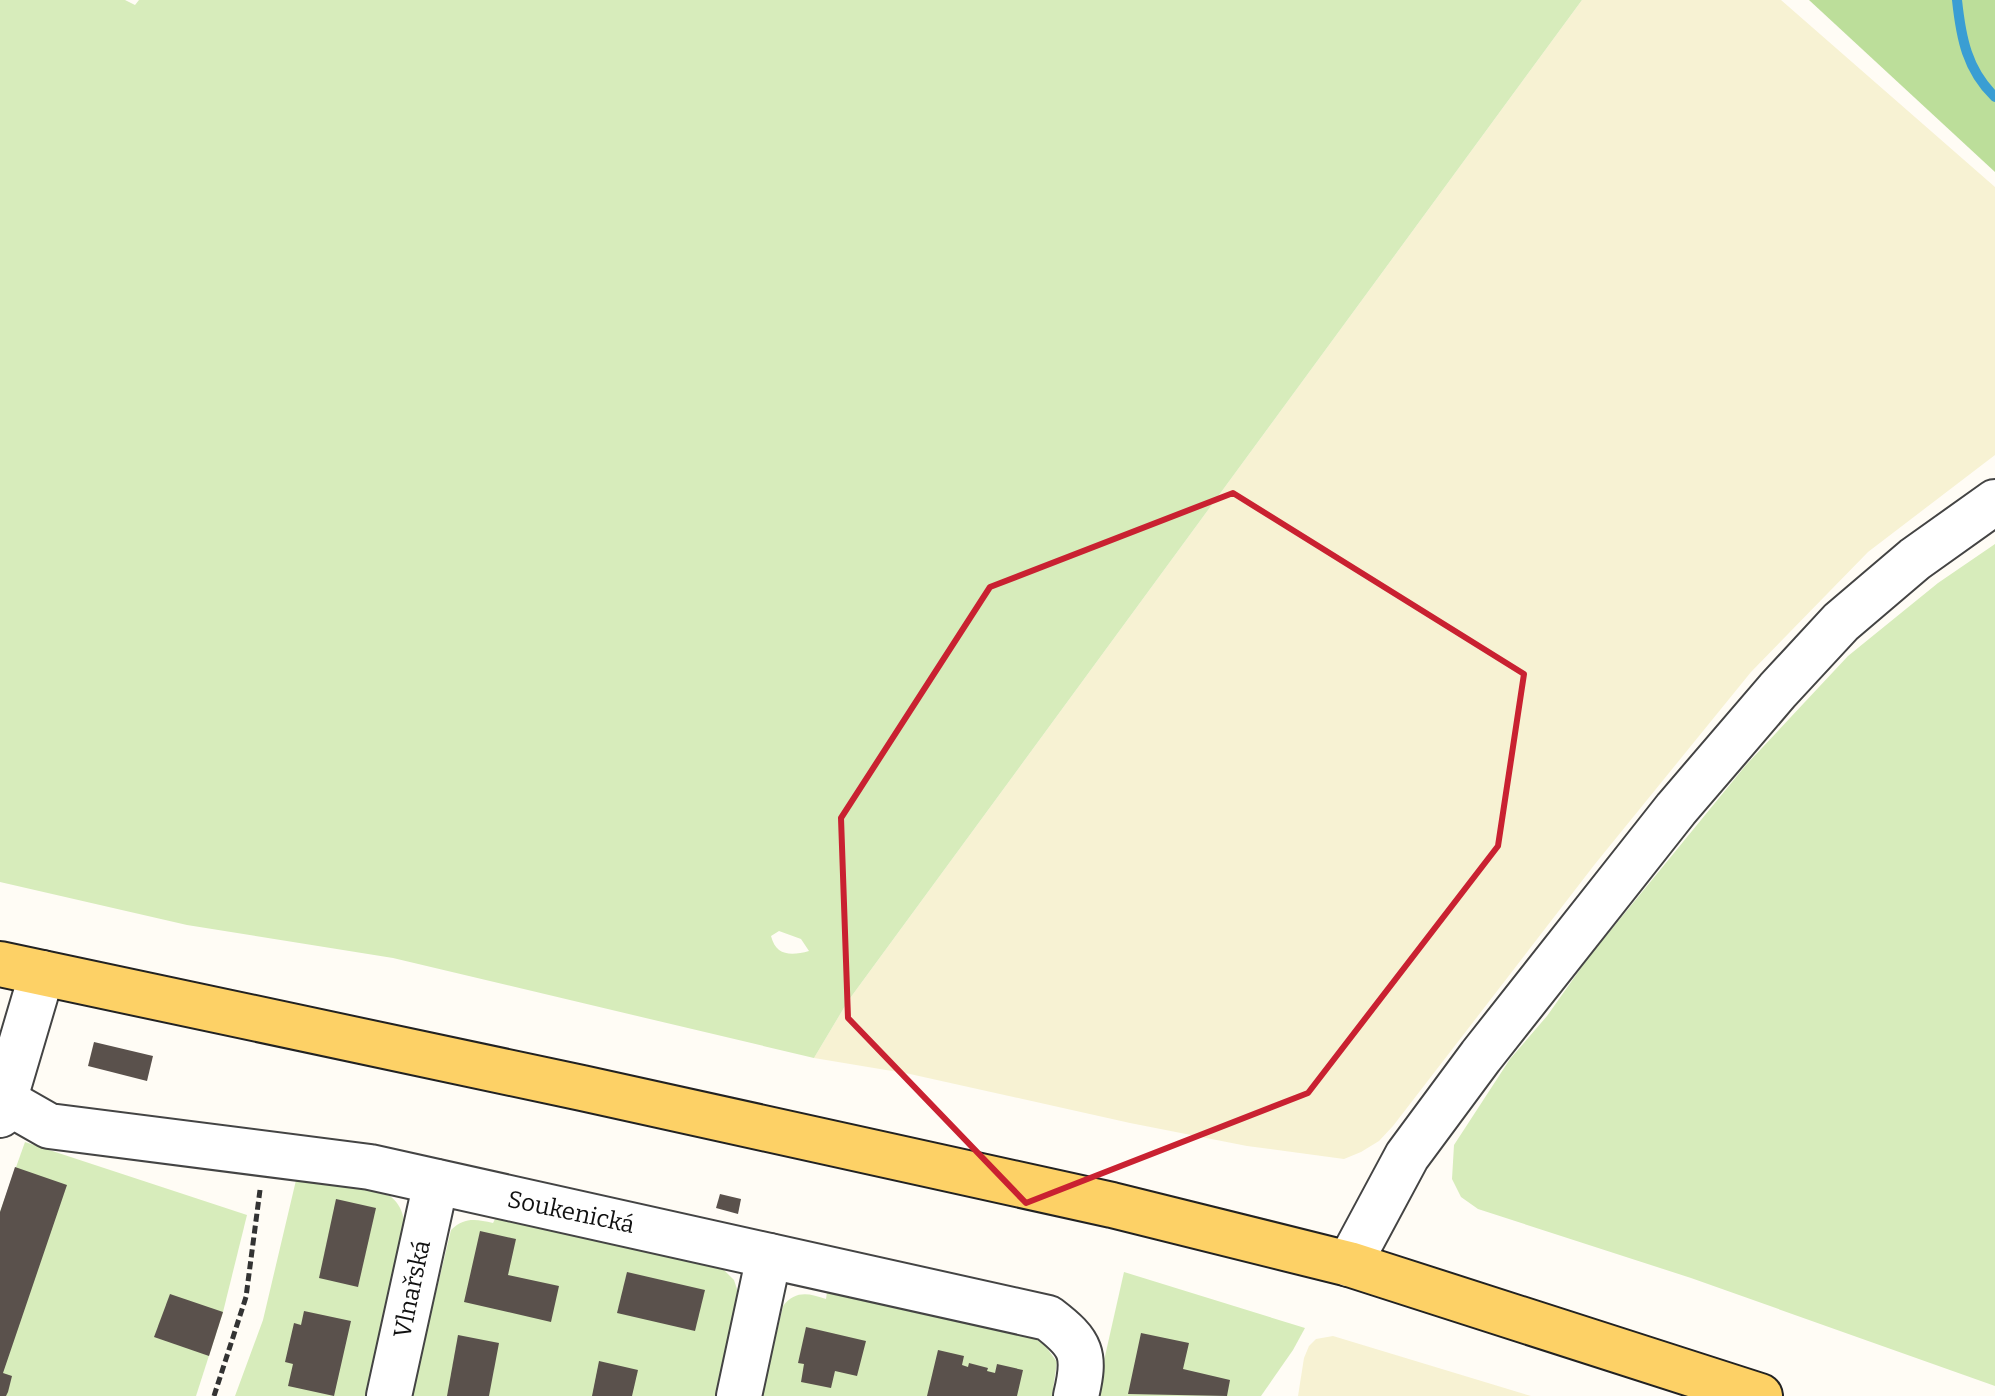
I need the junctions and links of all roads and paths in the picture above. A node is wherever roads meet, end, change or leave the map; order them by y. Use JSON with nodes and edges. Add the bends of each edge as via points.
{"nodes":[{"id":1,"x":1995,"y":502,"type":"edge"},
{"id":2,"x":0,"y":964,"type":"edge"},
{"id":3,"x":42,"y":973,"type":"junction"},
{"id":4,"x":2,"y":1104,"type":"edge"},
{"id":5,"x":266,"y":1154,"type":"junction"},
{"id":6,"x":436,"y":1182,"type":"junction"},
{"id":7,"x":769,"y":1256,"type":"junction"},
{"id":8,"x":1349,"y":1264,"type":"junction"},
{"id":9,"x":214,"y":1396,"type":"edge"},
{"id":10,"x":389,"y":1396,"type":"edge"},
{"id":11,"x":739,"y":1396,"type":"edge"},
{"id":12,"x":1076,"y":1396,"type":"edge"},
{"id":13,"x":1760,"y":1396,"type":"edge"}],
"edges":[{"from":1,"to":8,"type":"street","via":[[1915,559],[1841,622],[1676,809],[1407,1156]]},
{"from":2,"to":3,"type":"main road"},
{"from":3,"to":4,"type":"street"},
{"from":3,"to":8,"type":"main road","via":[[1081,1198]]},
{"from":4,"to":5,"type":"street","name":"Soukenická","via":[[49,1126]]},
{"from":5,"to":6,"type":"street","name":"Soukenická","via":[[370,1167]]},
{"from":5,"to":9,"type":"path","via":[[246,1297]]},
{"from":6,"to":7,"type":"street","name":"Soukenická"},
{"from":6,"to":10,"type":"street","name":"Vlnařská"},
{"from":7,"to":11,"type":"street"},
{"from":7,"to":12,"type":"street","name":"Soukenická","via":[[1048,1318],[1080,1351]]},
{"from":8,"to":13,"type":"main road"}]}
